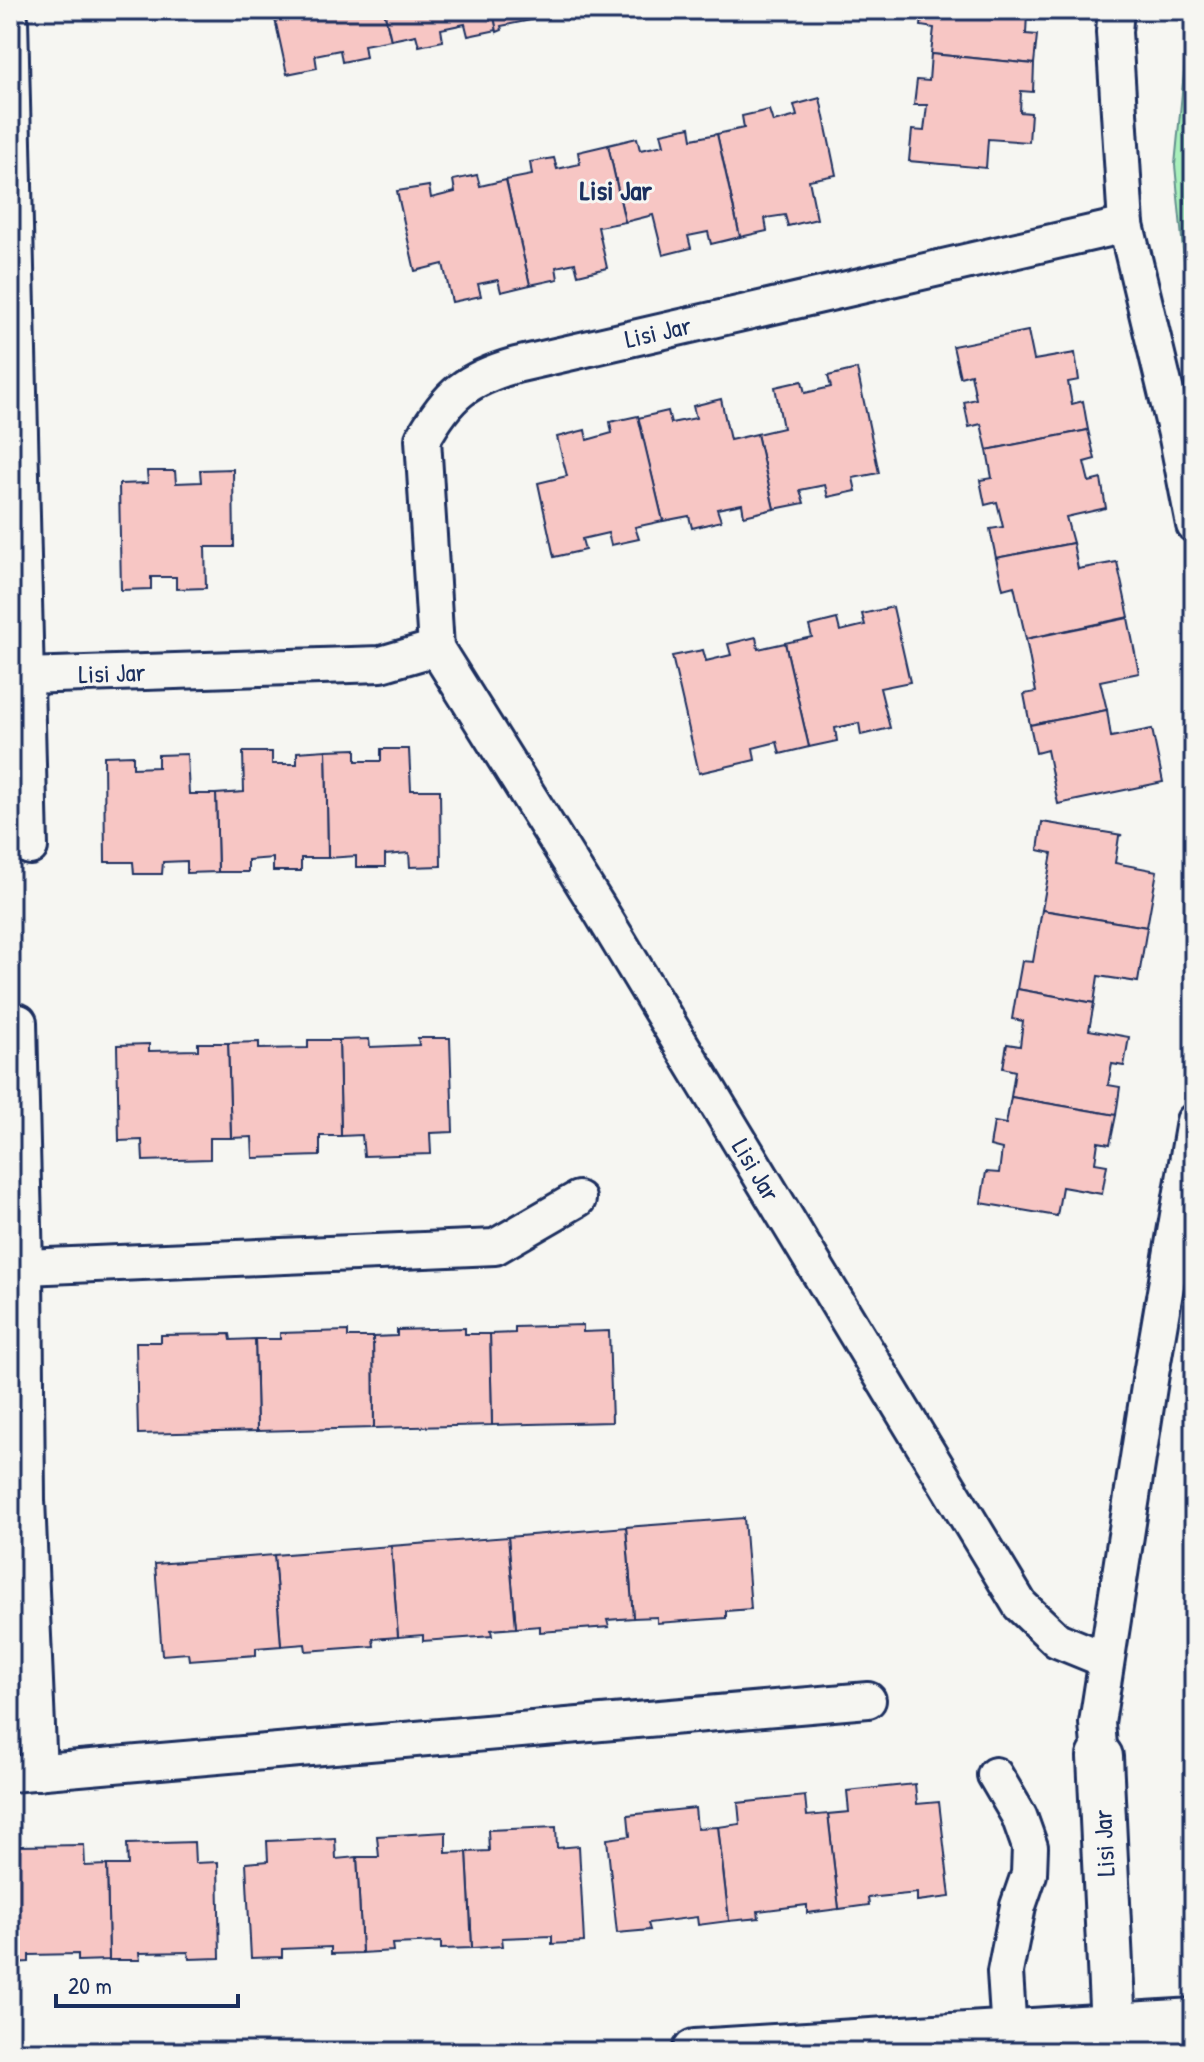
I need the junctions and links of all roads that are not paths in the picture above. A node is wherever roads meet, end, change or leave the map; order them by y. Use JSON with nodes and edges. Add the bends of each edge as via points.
{"nodes":[{"id":1,"x":1116,"y":10,"type":"edge"},
{"id":2,"x":10,"y":19,"type":"edge"},
{"id":3,"x":1126,"y":225,"type":"junction"},
{"id":4,"x":1194,"y":525,"type":"edge"},
{"id":5,"x":436,"y":648,"type":"junction"},
{"id":6,"x":25,"y":676,"type":"junction"},
{"id":7,"x":30,"y":847,"type":"dead end"},
{"id":8,"x":19,"y":1022,"type":"dead end"},
{"id":9,"x":1194,"y":1121,"type":"edge"},
{"id":10,"x":578,"y":1199,"type":"dead end"},
{"id":11,"x":25,"y":1267,"type":"junction"},
{"id":12,"x":1106,"y":1660,"type":"junction"},
{"id":13,"x":868,"y":1700,"type":"dead end"},
{"id":14,"x":1100,"y":1757,"type":"joint"},
{"id":15,"x":25,"y":1773,"type":"edge"},
{"id":16,"x":995,"y":1775,"type":"dead end"},
{"id":17,"x":1194,"y":2021,"type":"edge"},
{"id":18,"x":1113,"y":2027,"type":"junction"},
{"id":19,"x":1009,"y":2033,"type":"junction"},
{"id":20,"x":791,"y":2049,"type":"edge"},
{"id":21,"x":695,"y":2052,"type":"edge"}],
"edges":[{"from":1,"to":3,"type":"lane"},
{"from":2,"to":6,"type":"lane"},
{"from":3,"to":4,"type":"lane"},
{"from":3,"to":5,"type":"lane","name":"Lisi Jar","via":[[516,365],[461,389],[439,409],[423,439]]},
{"from":5,"to":6,"type":"lane","name":"Lisi Jar","via":[[381,664]]},
{"from":5,"to":12,"type":"lane","name":"Lisi Jar","via":[[1020,1605],[1057,1640]]},
{"from":6,"to":7,"type":"lane"},
{"from":8,"to":11,"type":"lane"},
{"from":9,"to":12,"type":"lane","name":"Lisi Jar"},
{"from":10,"to":11,"type":"lane","via":[[495,1247]]},
{"from":11,"to":15,"type":"lane"},
{"from":12,"to":14,"type":"lane","name":"Lisi Jar","via":[[1097,1723]]},
{"from":13,"to":15,"type":"lane"},
{"from":14,"to":18,"type":"street","name":"Lisi Jar"},
{"from":16,"to":19,"type":"lane","via":[[1030,1847],[1029,1874],[1005,1972]]},
{"from":17,"to":18,"type":"street"},
{"from":18,"to":19,"type":"street"},
{"from":19,"to":20,"type":"street"},
{"from":20,"to":21,"type":"street"}]}
